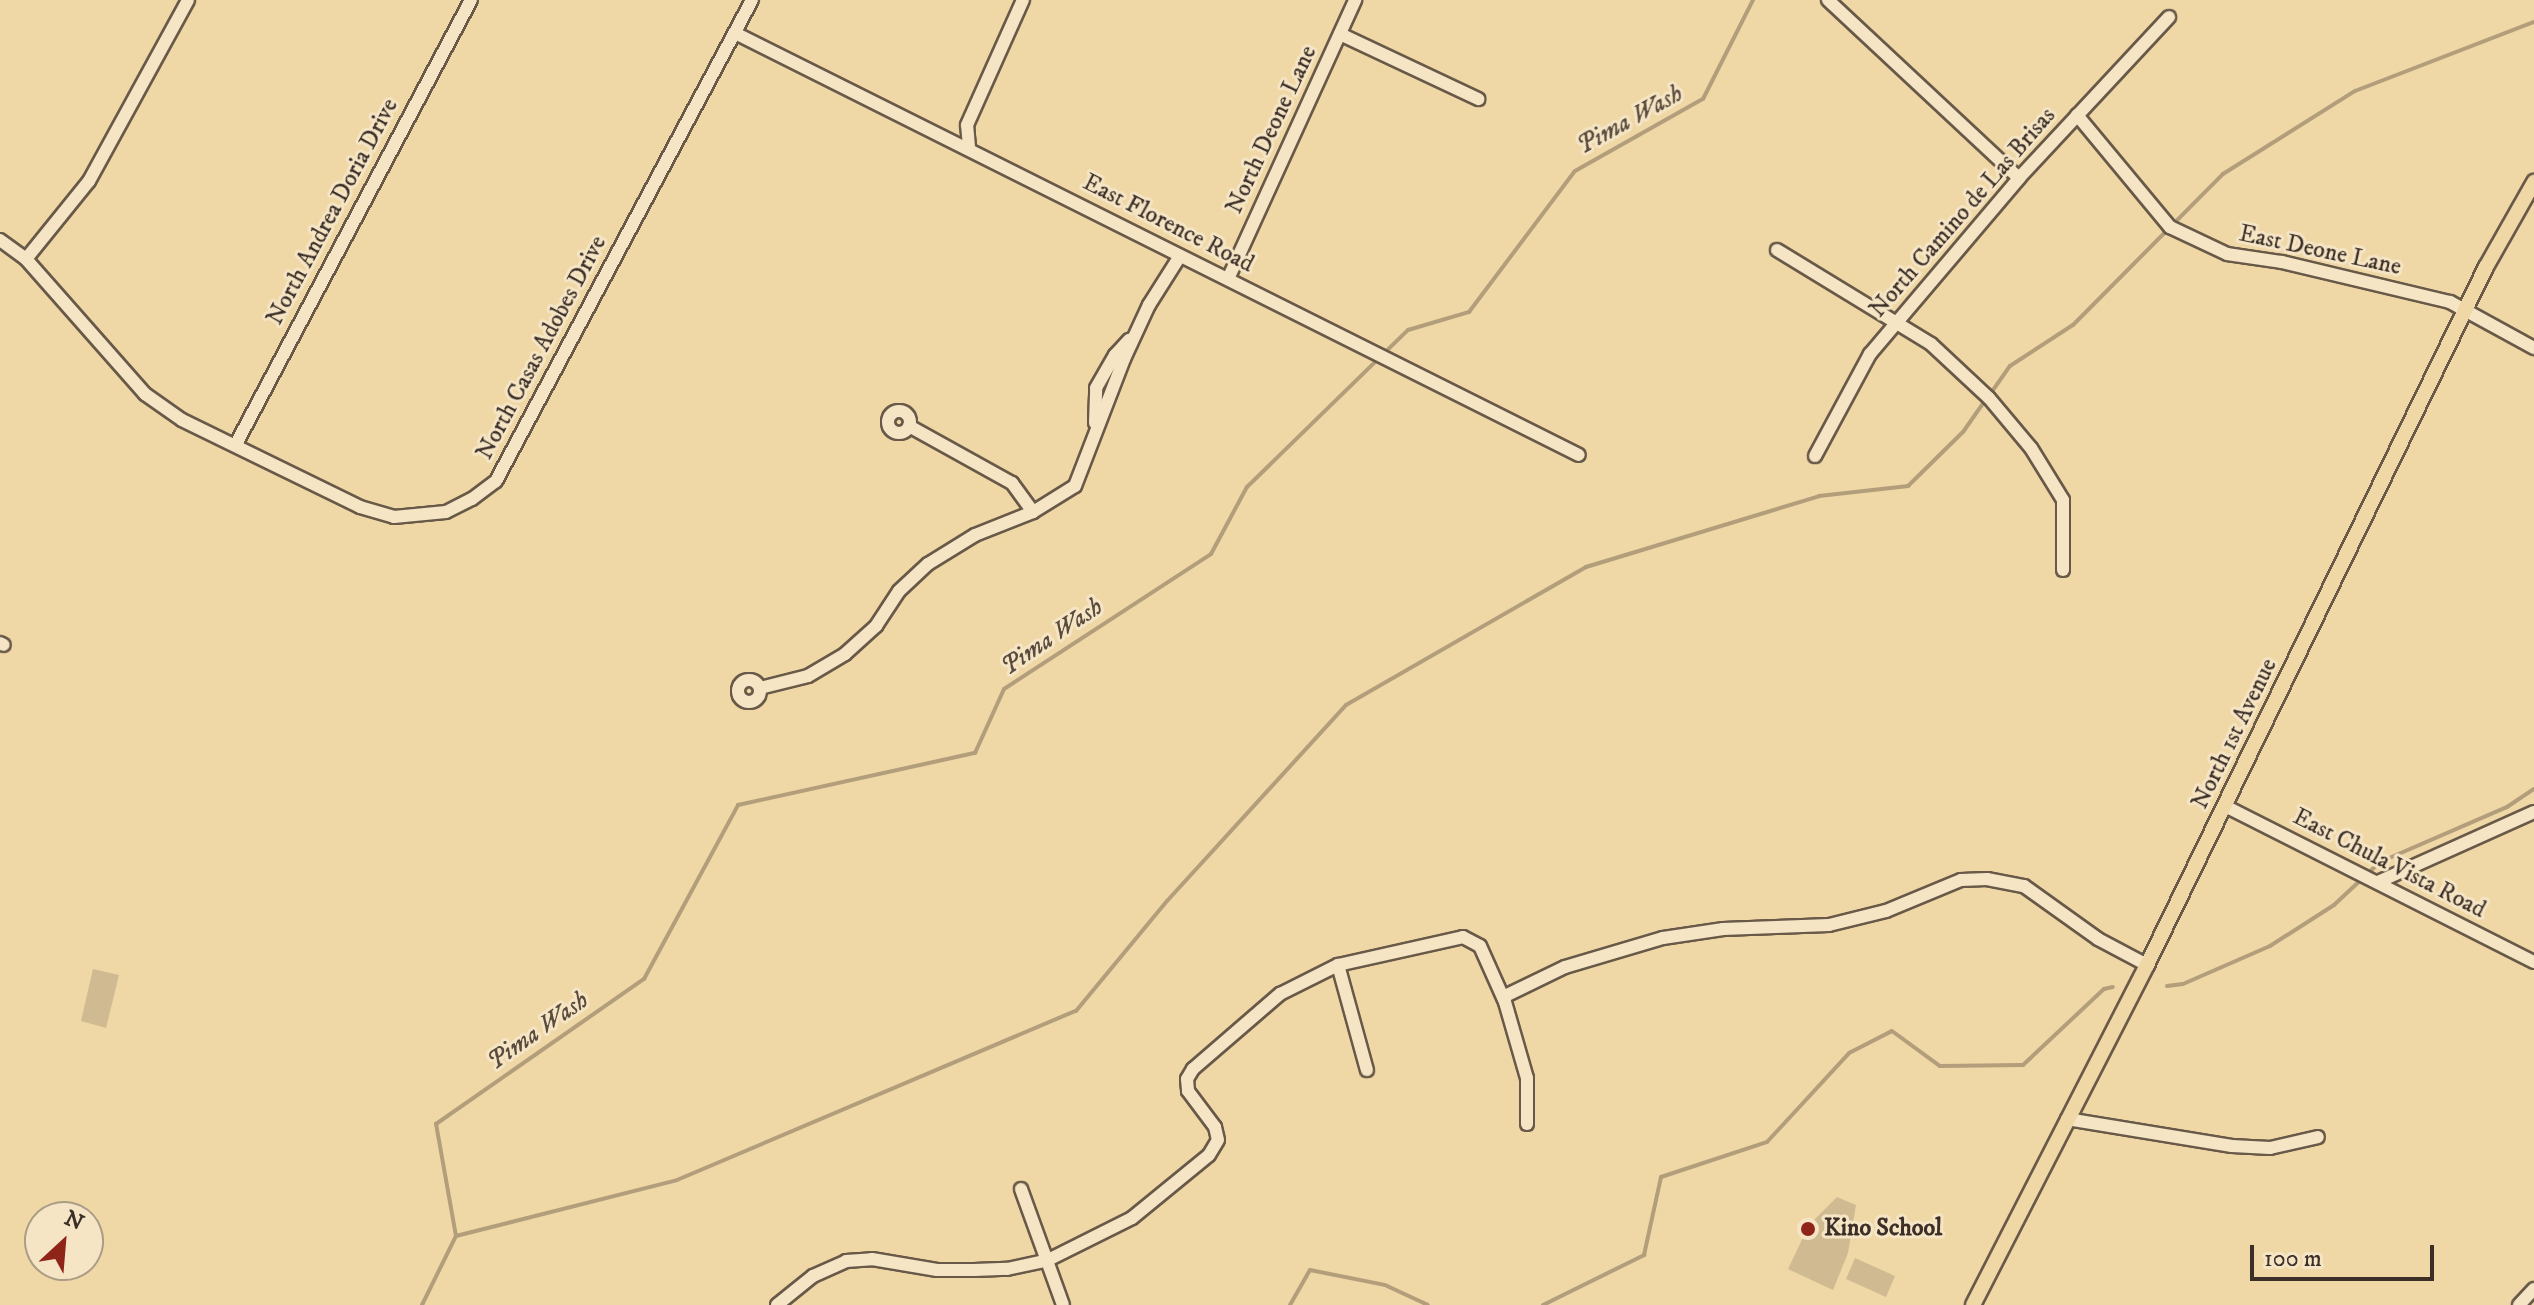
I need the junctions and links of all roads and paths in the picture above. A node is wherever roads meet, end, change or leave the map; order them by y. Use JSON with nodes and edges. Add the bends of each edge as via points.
{"nodes":[{"id":1,"x":188,"y":0,"type":"edge"},
{"id":2,"x":471,"y":0,"type":"edge"},
{"id":3,"x":752,"y":0,"type":"edge"},
{"id":4,"x":1023,"y":0,"type":"edge"},
{"id":5,"x":1355,"y":0,"type":"edge"},
{"id":6,"x":1828,"y":0,"type":"edge"},
{"id":7,"x":2169,"y":17,"type":"dead end"},
{"id":8,"x":737,"y":34,"type":"junction"},
{"id":9,"x":1340,"y":34,"type":"junction"},
{"id":10,"x":1478,"y":99,"type":"dead end"},
{"id":11,"x":2077,"y":115,"type":"junction"},
{"id":12,"x":969,"y":147,"type":"junction"},
{"id":13,"x":2019,"y":178,"type":"junction"},
{"id":14,"x":2534,"y":182,"type":"edge"},
{"id":15,"x":0,"y":240,"type":"edge"},
{"id":16,"x":1777,"y":250,"type":"dead end"},
{"id":17,"x":1180,"y":256,"type":"junction"},
{"id":18,"x":26,"y":259,"type":"junction"},
{"id":19,"x":1228,"y":279,"type":"junction"},
{"id":20,"x":2466,"y":309,"type":"junction"},
{"id":21,"x":1897,"y":321,"type":"junction"},
{"id":22,"x":2534,"y":348,"type":"edge"},
{"id":23,"x":909,"y":426,"type":"dead end"},
{"id":24,"x":236,"y":444,"type":"junction"},
{"id":25,"x":1579,"y":455,"type":"dead end"},
{"id":26,"x":1815,"y":456,"type":"dead end"},
{"id":27,"x":1033,"y":512,"type":"junction"},
{"id":28,"x":2063,"y":570,"type":"dead end"},
{"id":29,"x":760,"y":688,"type":"dead end"},
{"id":30,"x":2225,"y":806,"type":"junction"},
{"id":31,"x":2534,"y":812,"type":"edge"},
{"id":32,"x":2378,"y":882,"type":"junction"},
{"id":33,"x":2534,"y":962,"type":"edge"},
{"id":34,"x":1338,"y":965,"type":"junction"},
{"id":35,"x":2147,"y":965,"type":"junction"},
{"id":36,"x":1503,"y":997,"type":"junction"},
{"id":37,"x":1367,"y":1070,"type":"dead end"},
{"id":38,"x":2067,"y":1119,"type":"junction"},
{"id":39,"x":1527,"y":1124,"type":"dead end"},
{"id":40,"x":2318,"y":1137,"type":"dead end"},
{"id":41,"x":1021,"y":1189,"type":"dead end"},
{"id":42,"x":1046,"y":1261,"type":"junction"},
{"id":43,"x":2534,"y":1289,"type":"edge"},
{"id":44,"x":777,"y":1305,"type":"edge"},
{"id":45,"x":1063,"y":1305,"type":"edge"},
{"id":46,"x":1973,"y":1305,"type":"edge"},
{"id":47,"x":2519,"y":1305,"type":"edge"}],
"edges":[{"from":1,"to":18,"type":"street","via":[[89,181]]},
{"from":2,"to":24,"type":"street","name":"North Andrea Doria Drive"},
{"from":3,"to":8,"type":"street","name":"North Casas Adobes Drive"},
{"from":4,"to":12,"type":"street","via":[[967,125]]},
{"from":5,"to":9,"type":"street","name":"North Deone Lane"},
{"from":6,"to":13,"type":"street"},
{"from":7,"to":11,"type":"street","name":"North Camino de Las Brisas"},
{"from":8,"to":12,"type":"street","name":"East Florence Road"},
{"from":8,"to":24,"type":"street","name":"North Casas Adobes Drive","via":[[496,481],[446,512],[394,517],[360,507]]},
{"from":9,"to":10,"type":"street"},
{"from":9,"to":19,"type":"street","name":"North Deone Lane"},
{"from":11,"to":13,"type":"street","name":"North Camino de Las Brisas"},
{"from":11,"to":20,"type":"street","name":"East Deone Lane","via":[[2170,227],[2184,234],[2227,254],[2282,262]]},
{"from":12,"to":17,"type":"street","name":"East Florence Road"},
{"from":13,"to":21,"type":"street","name":"North Camino de Las Brisas"},
{"from":14,"to":20,"type":"main road","name":"North 1st Avenue"},
{"from":15,"to":18,"type":"street","name":"North Casas Adobes Drive"},
{"from":16,"to":21,"type":"street"},
{"from":17,"to":19,"type":"street","name":"East Florence Road"},
{"from":17,"to":27,"type":"street","via":[[1136,333],[1115,355],[1096,388],[1095,434],[1075,486]]},
{"from":18,"to":24,"type":"street","name":"North Casas Adobes Drive","via":[[145,394],[182,420]]},
{"from":19,"to":25,"type":"street","name":"East Florence Road"},
{"from":20,"to":22,"type":"street","name":"East Deone Lane"},
{"from":20,"to":30,"type":"main road","name":"North 1st Avenue"},
{"from":21,"to":26,"type":"street","name":"North Camino de Las Brisas","via":[[1870,354]]},
{"from":21,"to":28,"type":"street","via":[[1977,387],[2031,448],[2063,500]]},
{"from":23,"to":27,"type":"street","via":[[1012,483]]},
{"from":27,"to":29,"type":"street","via":[[975,535],[928,564],[845,654],[808,676]]},
{"from":30,"to":32,"type":"street","name":"East Chula Vista Road"},
{"from":30,"to":35,"type":"main road","name":"North 1st Avenue"},
{"from":31,"to":32,"type":"street"},
{"from":32,"to":33,"type":"street","name":"East Chula Vista Road"},
{"from":34,"to":36,"type":"street","via":[[1472,933]]},
{"from":34,"to":37,"type":"street"},
{"from":34,"to":42,"type":"street","via":[[1280,994],[1183,1078],[1222,1140],[1209,1155],[1132,1218]]},
{"from":35,"to":36,"type":"street","via":[[2098,939],[2024,886],[1974,879],[1860,919],[1800,928],[1707,930],[1639,943],[1565,967]]},
{"from":35,"to":38,"type":"main road","name":"North 1st Avenue"},
{"from":36,"to":39,"type":"street","via":[[1527,1078]]},
{"from":38,"to":40,"type":"street","via":[[2232,1146],[2270,1148]]},
{"from":38,"to":46,"type":"main road","name":"North 1st Avenue"},
{"from":41,"to":42,"type":"street"},
{"from":42,"to":44,"type":"street","via":[[974,1270],[846,1261],[813,1276]]},
{"from":42,"to":45,"type":"street"},
{"from":43,"to":47,"type":"street"}]}
